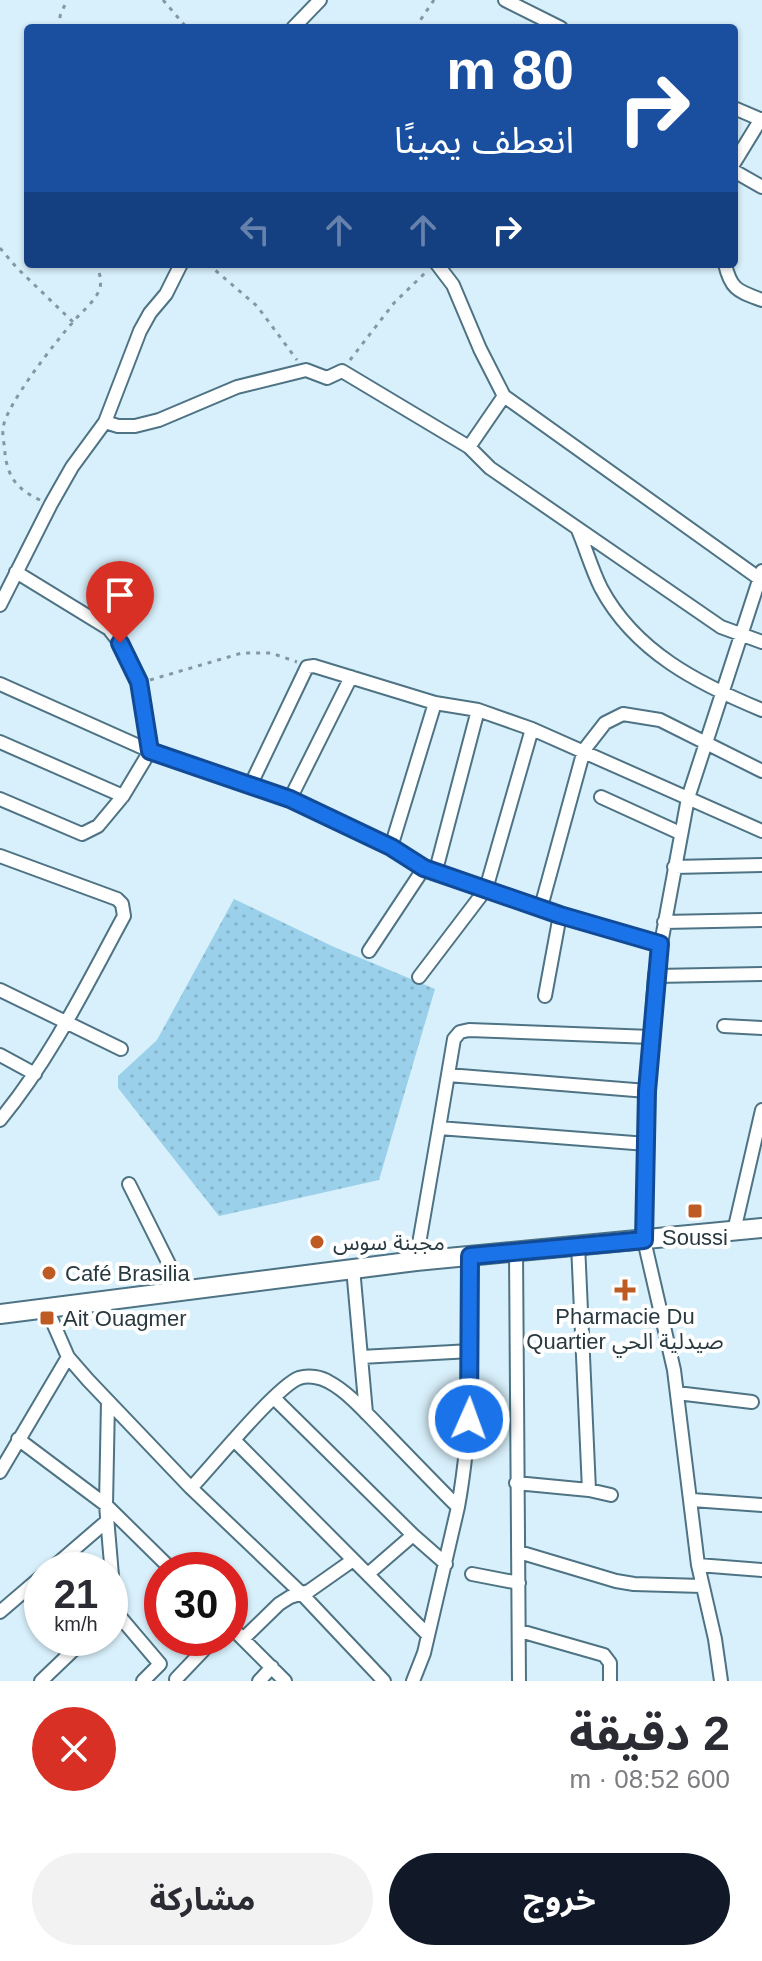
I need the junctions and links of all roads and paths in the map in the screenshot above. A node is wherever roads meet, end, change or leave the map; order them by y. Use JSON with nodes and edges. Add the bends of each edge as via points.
{"nodes":[{"id":1,"x":67,"y":0,"type":"edge"},
{"id":2,"x":163,"y":0,"type":"edge"},
{"id":3,"x":320,"y":0,"type":"edge"},
{"id":4,"x":434,"y":0,"type":"edge"},
{"id":5,"x":505,"y":0,"type":"edge"},
{"id":6,"x":61,"y":24,"type":"edge"},
{"id":7,"x":184,"y":24,"type":"edge"},
{"id":8,"x":297,"y":24,"type":"edge"},
{"id":9,"x":418,"y":24,"type":"edge"},
{"id":10,"x":553,"y":24,"type":"edge"},
{"id":11,"x":738,"y":110,"type":"edge"},
{"id":12,"x":761,"y":120,"type":"edge"},
{"id":13,"x":738,"y":157,"type":"edge"},
{"id":14,"x":738,"y":173,"type":"edge"},
{"id":15,"x":762,"y":187,"type":"edge"},
{"id":16,"x":0,"y":248,"type":"edge"},
{"id":17,"x":97,"y":268,"type":"edge"},
{"id":18,"x":179,"y":268,"type":"edge"},
{"id":19,"x":213,"y":268,"type":"edge"},
{"id":20,"x":432,"y":268,"type":"edge"},
{"id":21,"x":439,"y":268,"type":"edge"},
{"id":22,"x":726,"y":268,"type":"edge"},
{"id":23,"x":762,"y":300,"type":"edge"},
{"id":24,"x":73,"y":322,"type":"junction"},
{"id":25,"x":306,"y":370,"type":"junction"},
{"id":26,"x":342,"y":371,"type":"junction"},
{"id":27,"x":504,"y":396,"type":"junction"},
{"id":28,"x":105,"y":422,"type":"junction"},
{"id":29,"x":469,"y":447,"type":"junction"},
{"id":30,"x":0,"y":448,"type":"edge"},
{"id":31,"x":5,"y":451,"type":"junction"},
{"id":32,"x":51,"y":504,"type":"junction"},
{"id":33,"x":578,"y":529,"type":"junction"},
{"id":34,"x":16,"y":572,"type":"junction"},
{"id":35,"x":761,"y":575,"type":"edge"},
{"id":36,"x":0,"y":605,"type":"edge"},
{"id":37,"x":743,"y":635,"type":"junction"},
{"id":38,"x":762,"y":642,"type":"edge"},
{"id":39,"x":307,"y":667,"type":"junction"},
{"id":40,"x":351,"y":677,"type":"junction"},
{"id":41,"x":139,"y":682,"type":"junction"},
{"id":42,"x":0,"y":684,"type":"edge"},
{"id":43,"x":723,"y":694,"type":"junction"},
{"id":44,"x":435,"y":703,"type":"junction"},
{"id":45,"x":478,"y":710,"type":"junction"},
{"id":46,"x":762,"y":710,"type":"edge"},
{"id":47,"x":532,"y":729,"type":"junction"},
{"id":48,"x":0,"y":742,"type":"edge"},
{"id":49,"x":708,"y":744,"type":"junction"},
{"id":50,"x":584,"y":750,"type":"junction"},
{"id":51,"x":150,"y":751,"type":"junction"},
{"id":52,"x":762,"y":771,"type":"edge"},
{"id":53,"x":251,"y":784,"type":"junction"},
{"id":54,"x":123,"y":796,"type":"junction"},
{"id":55,"x":601,"y":797,"type":"dead end"},
{"id":56,"x":688,"y":798,"type":"junction"},
{"id":57,"x":0,"y":799,"type":"edge"},
{"id":58,"x":290,"y":799,"type":"junction"},
{"id":59,"x":762,"y":831,"type":"edge"},
{"id":60,"x":680,"y":833,"type":"junction"},
{"id":61,"x":391,"y":847,"type":"junction"},
{"id":62,"x":0,"y":856,"type":"edge"},
{"id":63,"x":762,"y":865,"type":"edge"},
{"id":64,"x":674,"y":867,"type":"junction"},
{"id":65,"x":430,"y":869,"type":"junction"},
{"id":66,"x":486,"y":889,"type":"junction"},
{"id":67,"x":541,"y":907,"type":"junction"},
{"id":68,"x":560,"y":915,"type":"junction"},
{"id":69,"x":762,"y":920,"type":"edge"},
{"id":70,"x":664,"y":922,"type":"junction"},
{"id":71,"x":660,"y":944,"type":"junction"},
{"id":72,"x":369,"y":951,"type":"dead end"},
{"id":73,"x":762,"y":974,"type":"edge"},
{"id":74,"x":655,"y":976,"type":"junction"},
{"id":75,"x":419,"y":977,"type":"dead end"},
{"id":76,"x":0,"y":990,"type":"edge"},
{"id":77,"x":545,"y":996,"type":"dead end"},
{"id":78,"x":67,"y":1022,"type":"junction"},
{"id":79,"x":724,"y":1026,"type":"dead end"},
{"id":80,"x":762,"y":1028,"type":"edge"},
{"id":81,"x":651,"y":1037,"type":"junction"},
{"id":82,"x":121,"y":1049,"type":"dead end"},
{"id":83,"x":0,"y":1055,"type":"edge"},
{"id":84,"x":35,"y":1074,"type":"junction"},
{"id":85,"x":448,"y":1075,"type":"junction"},
{"id":86,"x":647,"y":1091,"type":"junction"},
{"id":87,"x":762,"y":1110,"type":"edge"},
{"id":88,"x":762,"y":1116,"type":"edge"},
{"id":89,"x":0,"y":1120,"type":"edge"},
{"id":90,"x":439,"y":1128,"type":"junction"},
{"id":91,"x":647,"y":1144,"type":"junction"},
{"id":92,"x":129,"y":1184,"type":"dead end"},
{"id":93,"x":762,"y":1228,"type":"edge"},
{"id":94,"x":734,"y":1231,"type":"junction"},
{"id":95,"x":644,"y":1240,"type":"junction"},
{"id":96,"x":578,"y":1244,"type":"junction"},
{"id":97,"x":516,"y":1250,"type":"junction"},
{"id":98,"x":470,"y":1256,"type":"junction"},
{"id":99,"x":416,"y":1261,"type":"junction"},
{"id":100,"x":353,"y":1268,"type":"junction"},
{"id":101,"x":183,"y":1292,"type":"junction"},
{"id":102,"x":47,"y":1309,"type":"junction"},
{"id":103,"x":0,"y":1314,"type":"edge"},
{"id":104,"x":471,"y":1351,"type":"junction"},
{"id":105,"x":68,"y":1357,"type":"junction"},
{"id":106,"x":361,"y":1357,"type":"junction"},
{"id":107,"x":677,"y":1393,"type":"junction"},
{"id":108,"x":274,"y":1398,"type":"junction"},
{"id":109,"x":108,"y":1401,"type":"junction"},
{"id":110,"x":752,"y":1402,"type":"dead end"},
{"id":111,"x":366,"y":1413,"type":"junction"},
{"id":112,"x":18,"y":1439,"type":"junction"},
{"id":113,"x":235,"y":1441,"type":"junction"},
{"id":114,"x":0,"y":1472,"type":"edge"},
{"id":115,"x":516,"y":1483,"type":"junction"},
{"id":116,"x":191,"y":1488,"type":"junction"},
{"id":117,"x":589,"y":1490,"type":"junction"},
{"id":118,"x":611,"y":1495,"type":"dead end"},
{"id":119,"x":692,"y":1500,"type":"junction"},
{"id":120,"x":106,"y":1505,"type":"junction"},
{"id":121,"x":762,"y":1505,"type":"edge"},
{"id":122,"x":458,"y":1507,"type":"junction"},
{"id":123,"x":107,"y":1521,"type":"junction"},
{"id":124,"x":413,"y":1535,"type":"junction"},
{"id":125,"x":71,"y":1552,"type":"edge"},
{"id":126,"x":109,"y":1552,"type":"edge"},
{"id":127,"x":154,"y":1552,"type":"edge"},
{"id":128,"x":519,"y":1552,"type":"junction"},
{"id":129,"x":353,"y":1560,"type":"junction"},
{"id":130,"x":446,"y":1564,"type":"junction"},
{"id":131,"x":698,"y":1565,"type":"junction"},
{"id":132,"x":762,"y":1570,"type":"edge"},
{"id":133,"x":368,"y":1574,"type":"junction"},
{"id":134,"x":472,"y":1574,"type":"dead end"},
{"id":135,"x":519,"y":1583,"type":"junction"},
{"id":136,"x":702,"y":1586,"type":"junction"},
{"id":137,"x":24,"y":1591,"type":"edge"},
{"id":138,"x":301,"y":1593,"type":"junction"},
{"id":139,"x":0,"y":1612,"type":"edge"},
{"id":140,"x":128,"y":1630,"type":"edge"},
{"id":141,"x":520,"y":1631,"type":"junction"},
{"id":142,"x":248,"y":1634,"type":"edge"},
{"id":143,"x":428,"y":1635,"type":"junction"},
{"id":144,"x":248,"y":1642,"type":"edge"},
{"id":145,"x":67,"y":1656,"type":"edge"},
{"id":146,"x":199,"y":1656,"type":"edge"},
{"id":147,"x":160,"y":1664,"type":"junction"},
{"id":148,"x":272,"y":1667,"type":"junction"},
{"id":149,"x":177,"y":1680,"type":"edge"},
{"id":150,"x":41,"y":1681,"type":"edge"},
{"id":151,"x":143,"y":1681,"type":"edge"},
{"id":152,"x":259,"y":1681,"type":"edge"},
{"id":153,"x":285,"y":1681,"type":"edge"},
{"id":154,"x":384,"y":1681,"type":"edge"},
{"id":155,"x":413,"y":1681,"type":"edge"},
{"id":156,"x":519,"y":1681,"type":"edge"},
{"id":157,"x":610,"y":1681,"type":"edge"},
{"id":158,"x":721,"y":1681,"type":"edge"}],
"edges":[{"from":1,"to":6,"type":"path"},
{"from":2,"to":7,"type":"path"},
{"from":3,"to":8,"type":"street"},
{"from":4,"to":9,"type":"path"},
{"from":5,"to":10,"type":"street"},
{"from":11,"to":12,"type":"street"},
{"from":12,"to":13,"type":"street"},
{"from":14,"to":15,"type":"street"},
{"from":16,"to":24,"type":"path"},
{"from":17,"to":24,"type":"path","via":[[100,289]]},
{"from":18,"to":28,"type":"street","via":[[140,331]]},
{"from":19,"to":25,"type":"path","via":[[257,306]]},
{"from":20,"to":26,"type":"path","via":[[394,303]]},
{"from":21,"to":27,"type":"street","via":[[453,285]]},
{"from":22,"to":23,"type":"street","via":[[739,292]]},
{"from":24,"to":31,"type":"path","via":[[11,408],[2,427]]},
{"from":25,"to":26,"type":"street","via":[[327,378]]},
{"from":25,"to":28,"type":"street","via":[[226,390],[159,420],[135,426]]},
{"from":26,"to":29,"type":"street"},
{"from":27,"to":29,"type":"street"},
{"from":27,"to":35,"type":"street"},
{"from":28,"to":32,"type":"street"},
{"from":29,"to":33,"type":"street","via":[[490,468]]},
{"from":30,"to":31,"type":"path"},
{"from":31,"to":32,"type":"path","via":[[22,492]]},
{"from":32,"to":34,"type":"street"},
{"from":33,"to":37,"type":"street","via":[[721,627]]},
{"from":33,"to":43,"type":"street","via":[[601,589],[632,631],[666,662]]},
{"from":34,"to":36,"type":"street"},
{"from":34,"to":41,"type":"street","via":[[109,629]]},
{"from":35,"to":37,"type":"street"},
{"from":37,"to":38,"type":"street"},
{"from":37,"to":43,"type":"street"},
{"from":39,"to":40,"type":"street"},
{"from":39,"to":41,"type":"path","via":[[271,653],[242,653]]},
{"from":39,"to":53,"type":"street"},
{"from":40,"to":44,"type":"street"},
{"from":40,"to":58,"type":"street"},
{"from":41,"to":51,"type":"street"},
{"from":42,"to":51,"type":"street"},
{"from":43,"to":46,"type":"street"},
{"from":43,"to":49,"type":"street"},
{"from":44,"to":45,"type":"street"},
{"from":44,"to":61,"type":"street"},
{"from":45,"to":47,"type":"street"},
{"from":45,"to":65,"type":"street"},
{"from":47,"to":50,"type":"street"},
{"from":47,"to":66,"type":"street"},
{"from":48,"to":54,"type":"street"},
{"from":49,"to":50,"type":"street","via":[[660,720],[623,714],[605,723]]},
{"from":49,"to":52,"type":"street"},
{"from":49,"to":56,"type":"street"},
{"from":50,"to":56,"type":"street"},
{"from":50,"to":67,"type":"street"},
{"from":51,"to":53,"type":"street"},
{"from":51,"to":54,"type":"street"},
{"from":53,"to":58,"type":"street"},
{"from":54,"to":57,"type":"street","via":[[98,826],[82,834]]},
{"from":55,"to":60,"type":"street"},
{"from":56,"to":59,"type":"street"},
{"from":56,"to":60,"type":"street"},
{"from":58,"to":61,"type":"street"},
{"from":60,"to":64,"type":"street"},
{"from":61,"to":65,"type":"street"},
{"from":62,"to":78,"type":"street","via":[[122,904],[124,916]]},
{"from":63,"to":64,"type":"street"},
{"from":64,"to":70,"type":"street"},
{"from":65,"to":66,"type":"street"},
{"from":65,"to":72,"type":"street"},
{"from":66,"to":67,"type":"street"},
{"from":66,"to":75,"type":"street"},
{"from":67,"to":68,"type":"street"},
{"from":68,"to":71,"type":"street"},
{"from":68,"to":77,"type":"street"},
{"from":69,"to":70,"type":"street"},
{"from":70,"to":71,"type":"street"},
{"from":71,"to":74,"type":"street"},
{"from":73,"to":74,"type":"street"},
{"from":74,"to":81,"type":"street"},
{"from":76,"to":78,"type":"street"},
{"from":78,"to":82,"type":"street"},
{"from":78,"to":84,"type":"street"},
{"from":79,"to":80,"type":"street"},
{"from":81,"to":85,"type":"street","via":[[469,1030],[454,1039]]},
{"from":81,"to":86,"type":"street"},
{"from":83,"to":84,"type":"street"},
{"from":84,"to":89,"type":"street"},
{"from":85,"to":86,"type":"street"},
{"from":85,"to":90,"type":"street"},
{"from":86,"to":91,"type":"street"},
{"from":87,"to":88,"type":"street"},
{"from":88,"to":94,"type":"street"},
{"from":90,"to":91,"type":"street"},
{"from":90,"to":99,"type":"street"},
{"from":91,"to":95,"type":"street"},
{"from":92,"to":101,"type":"street"},
{"from":93,"to":94,"type":"main road"},
{"from":94,"to":95,"type":"main road"},
{"from":95,"to":96,"type":"main road"},
{"from":95,"to":107,"type":"street"},
{"from":96,"to":97,"type":"main road"},
{"from":96,"to":117,"type":"street"},
{"from":97,"to":98,"type":"main road"},
{"from":97,"to":115,"type":"street"},
{"from":98,"to":99,"type":"main road"},
{"from":98,"to":104,"type":"street"},
{"from":99,"to":100,"type":"main road"},
{"from":100,"to":101,"type":"main road"},
{"from":100,"to":106,"type":"street"},
{"from":101,"to":102,"type":"main road"},
{"from":102,"to":103,"type":"main road"},
{"from":102,"to":105,"type":"street"},
{"from":104,"to":106,"type":"street"},
{"from":104,"to":122,"type":"street","via":[[467,1456]]},
{"from":105,"to":109,"type":"street"},
{"from":105,"to":112,"type":"street"},
{"from":106,"to":111,"type":"street"},
{"from":107,"to":110,"type":"street"},
{"from":107,"to":119,"type":"street"},
{"from":108,"to":111,"type":"street","via":[[298,1379],[319,1378]]},
{"from":108,"to":113,"type":"street"},
{"from":108,"to":124,"type":"street"},
{"from":109,"to":116,"type":"street"},
{"from":109,"to":120,"type":"street"},
{"from":111,"to":122,"type":"street"},
{"from":112,"to":114,"type":"street"},
{"from":112,"to":120,"type":"street"},
{"from":113,"to":116,"type":"street"},
{"from":113,"to":129,"type":"street"},
{"from":115,"to":117,"type":"street"},
{"from":115,"to":128,"type":"street"},
{"from":116,"to":138,"type":"street"},
{"from":117,"to":118,"type":"street"},
{"from":119,"to":121,"type":"street"},
{"from":119,"to":131,"type":"street"},
{"from":120,"to":123,"type":"street"},
{"from":120,"to":127,"type":"street"},
{"from":122,"to":130,"type":"street"},
{"from":123,"to":125,"type":"street"},
{"from":123,"to":126,"type":"street"},
{"from":124,"to":130,"type":"street"},
{"from":124,"to":133,"type":"street"},
{"from":128,"to":135,"type":"street"},
{"from":128,"to":136,"type":"street","via":[[616,1581]]},
{"from":129,"to":133,"type":"street"},
{"from":129,"to":138,"type":"street"},
{"from":130,"to":143,"type":"street"},
{"from":131,"to":132,"type":"street"},
{"from":131,"to":136,"type":"street"},
{"from":133,"to":143,"type":"street"},
{"from":134,"to":135,"type":"street"},
{"from":135,"to":141,"type":"street"},
{"from":136,"to":158,"type":"street"},
{"from":137,"to":139,"type":"street"},
{"from":138,"to":142,"type":"street","via":[[279,1604]]},
{"from":138,"to":154,"type":"street"},
{"from":140,"to":147,"type":"street"},
{"from":141,"to":156,"type":"street"},
{"from":141,"to":157,"type":"street","via":[[604,1655],[610,1663]]},
{"from":143,"to":155,"type":"street"},
{"from":144,"to":148,"type":"street"},
{"from":145,"to":150,"type":"street"},
{"from":146,"to":149,"type":"street"},
{"from":147,"to":149,"type":"street"},
{"from":147,"to":151,"type":"street"},
{"from":148,"to":152,"type":"street"},
{"from":148,"to":153,"type":"street"}]}
